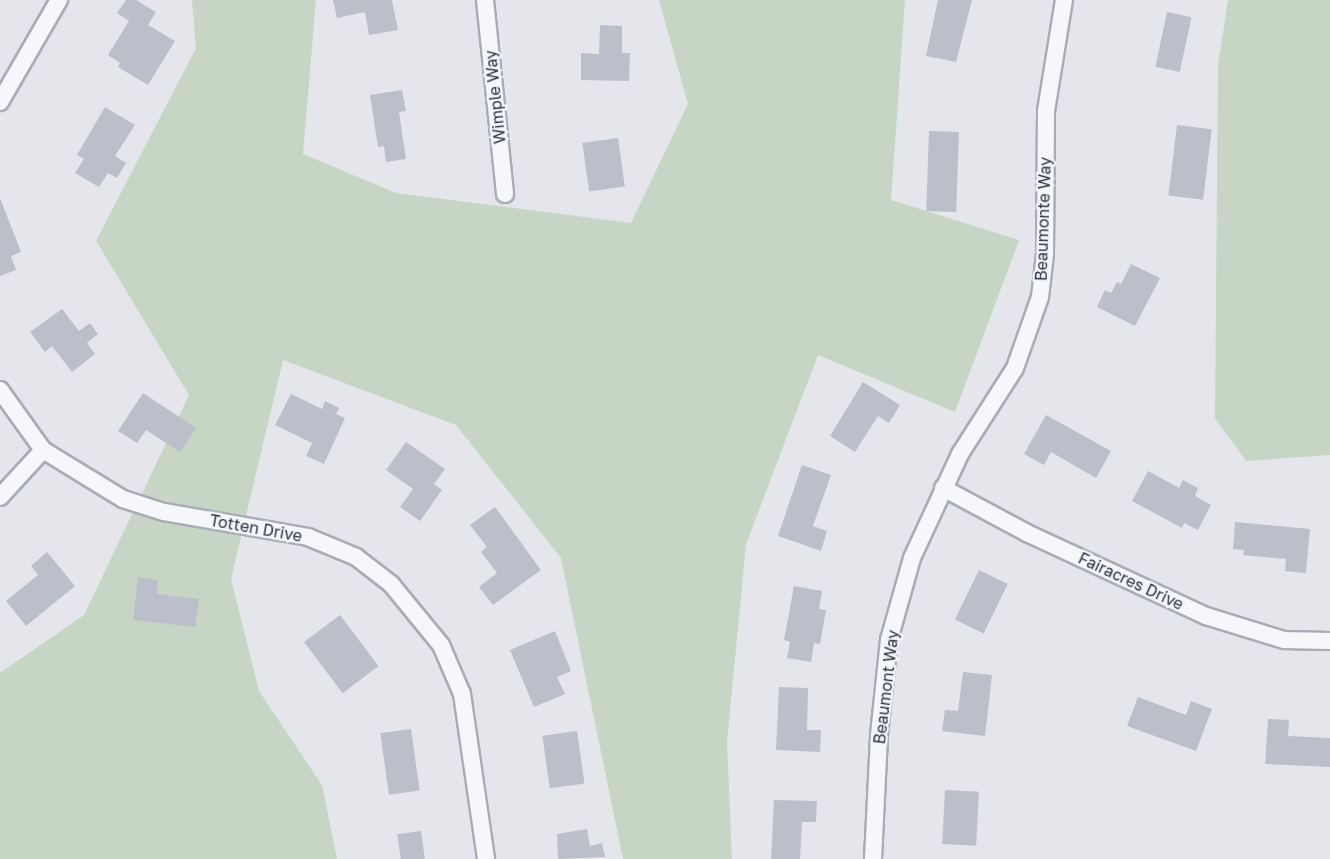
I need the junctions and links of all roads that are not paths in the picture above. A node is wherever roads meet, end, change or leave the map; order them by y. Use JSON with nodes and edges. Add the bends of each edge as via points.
{"nodes":[{"id":1,"x":59,"y":0,"type":"edge"},
{"id":2,"x":485,"y":0,"type":"edge"},
{"id":3,"x":1064,"y":0,"type":"edge"},
{"id":4,"x":0,"y":102,"type":"edge"},
{"id":5,"x":505,"y":194,"type":"dead end"},
{"id":6,"x":0,"y":390,"type":"edge"},
{"id":7,"x":43,"y":450,"type":"junction"},
{"id":8,"x":943,"y":488,"type":"junction"},
{"id":9,"x":0,"y":497,"type":"edge"},
{"id":10,"x":1330,"y":641,"type":"edge"},
{"id":11,"x":486,"y":859,"type":"edge"},
{"id":12,"x":873,"y":859,"type":"edge"}],
"edges":[{"from":1,"to":4,"type":"street"},
{"from":2,"to":5,"type":"street","name":"Wimple Way"},
{"from":3,"to":8,"type":"street","name":"Beaumonte Way","via":[[1046,111],[1045,254],[1040,297],[1015,368]]},
{"from":6,"to":7,"type":"street","name":"Totten Drive"},
{"from":7,"to":9,"type":"street"},
{"from":7,"to":11,"type":"street","name":"Totten Drive","via":[[123,500],[164,512],[308,537],[356,557],[391,584],[441,645],[462,694]]},
{"from":8,"to":10,"type":"street","name":"Fairacres Drive","via":[[1027,533],[1206,616],[1284,640]]},
{"from":8,"to":12,"type":"street","name":"Beaumont Way","via":[[912,558],[890,640],[879,735]]}]}
